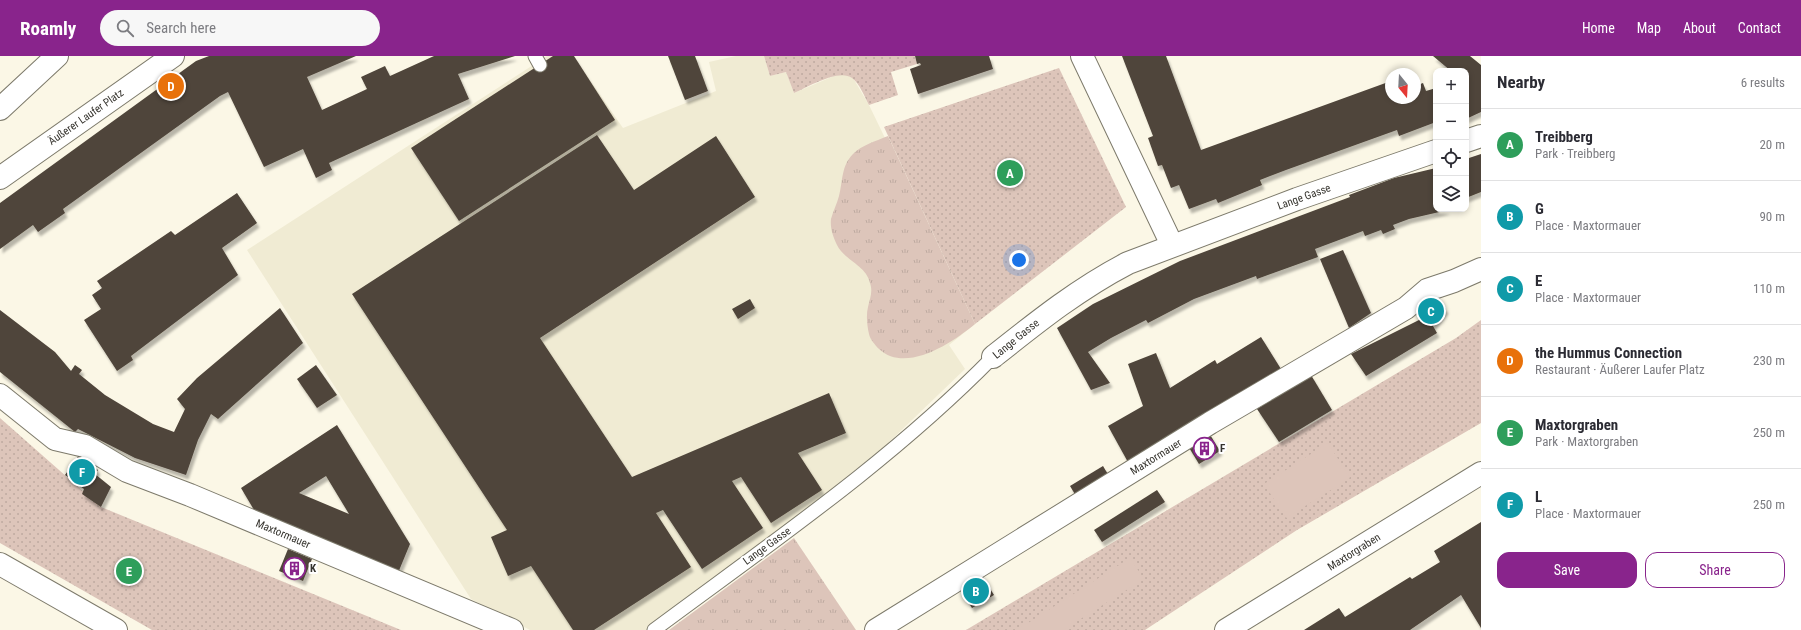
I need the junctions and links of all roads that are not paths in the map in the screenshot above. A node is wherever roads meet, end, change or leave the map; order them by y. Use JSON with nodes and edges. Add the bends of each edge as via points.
{"nodes":[{"id":1,"x":58,"y":56,"type":"edge"},
{"id":2,"x":173,"y":56,"type":"edge"},
{"id":3,"x":1082,"y":56,"type":"edge"},
{"id":4,"x":0,"y":109,"type":"edge"},
{"id":5,"x":1481,"y":136,"type":"edge"},
{"id":6,"x":1469,"y":140,"type":"edge"},
{"id":7,"x":1433,"y":152,"type":"edge"},
{"id":8,"x":0,"y":178,"type":"edge"},
{"id":9,"x":1172,"y":245,"type":"junction"},
{"id":10,"x":1481,"y":269,"type":"edge"},
{"id":11,"x":993,"y":357,"type":"joint"},
{"id":12,"x":0,"y":395,"type":"edge"},
{"id":13,"x":1481,"y":473,"type":"edge"},
{"id":14,"x":0,"y":564,"type":"edge"},
{"id":15,"x":116,"y":630,"type":"edge"},
{"id":16,"x":512,"y":630,"type":"edge"},
{"id":17,"x":654,"y":630,"type":"edge"},
{"id":18,"x":876,"y":630,"type":"edge"},
{"id":19,"x":1226,"y":630,"type":"edge"}],
"edges":[{"from":1,"to":4,"type":"street"},
{"from":2,"to":8,"type":"street","name":"Äußerer Laufer Platz"},
{"from":3,"to":9,"type":"street"},
{"from":5,"to":6,"type":"street"},
{"from":7,"to":9,"type":"street","name":"Lange Gasse"},
{"from":9,"to":11,"type":"street","name":"Lange Gasse","via":[[1128,263],[1089,285],[1060,304]]},
{"from":10,"to":18,"type":"street","name":"Maxtormauer","via":[[1427,290],[1406,308],[1210,423]]},
{"from":11,"to":17,"type":"lane","name":"Lange Gasse","via":[[926,421],[869,470]]},
{"from":12,"to":16,"type":"street","name":"Maxtormauer","via":[[55,439],[85,446],[128,471]]},
{"from":13,"to":19,"type":"street","name":"Maxtorgraben"},
{"from":14,"to":15,"type":"street"}]}
